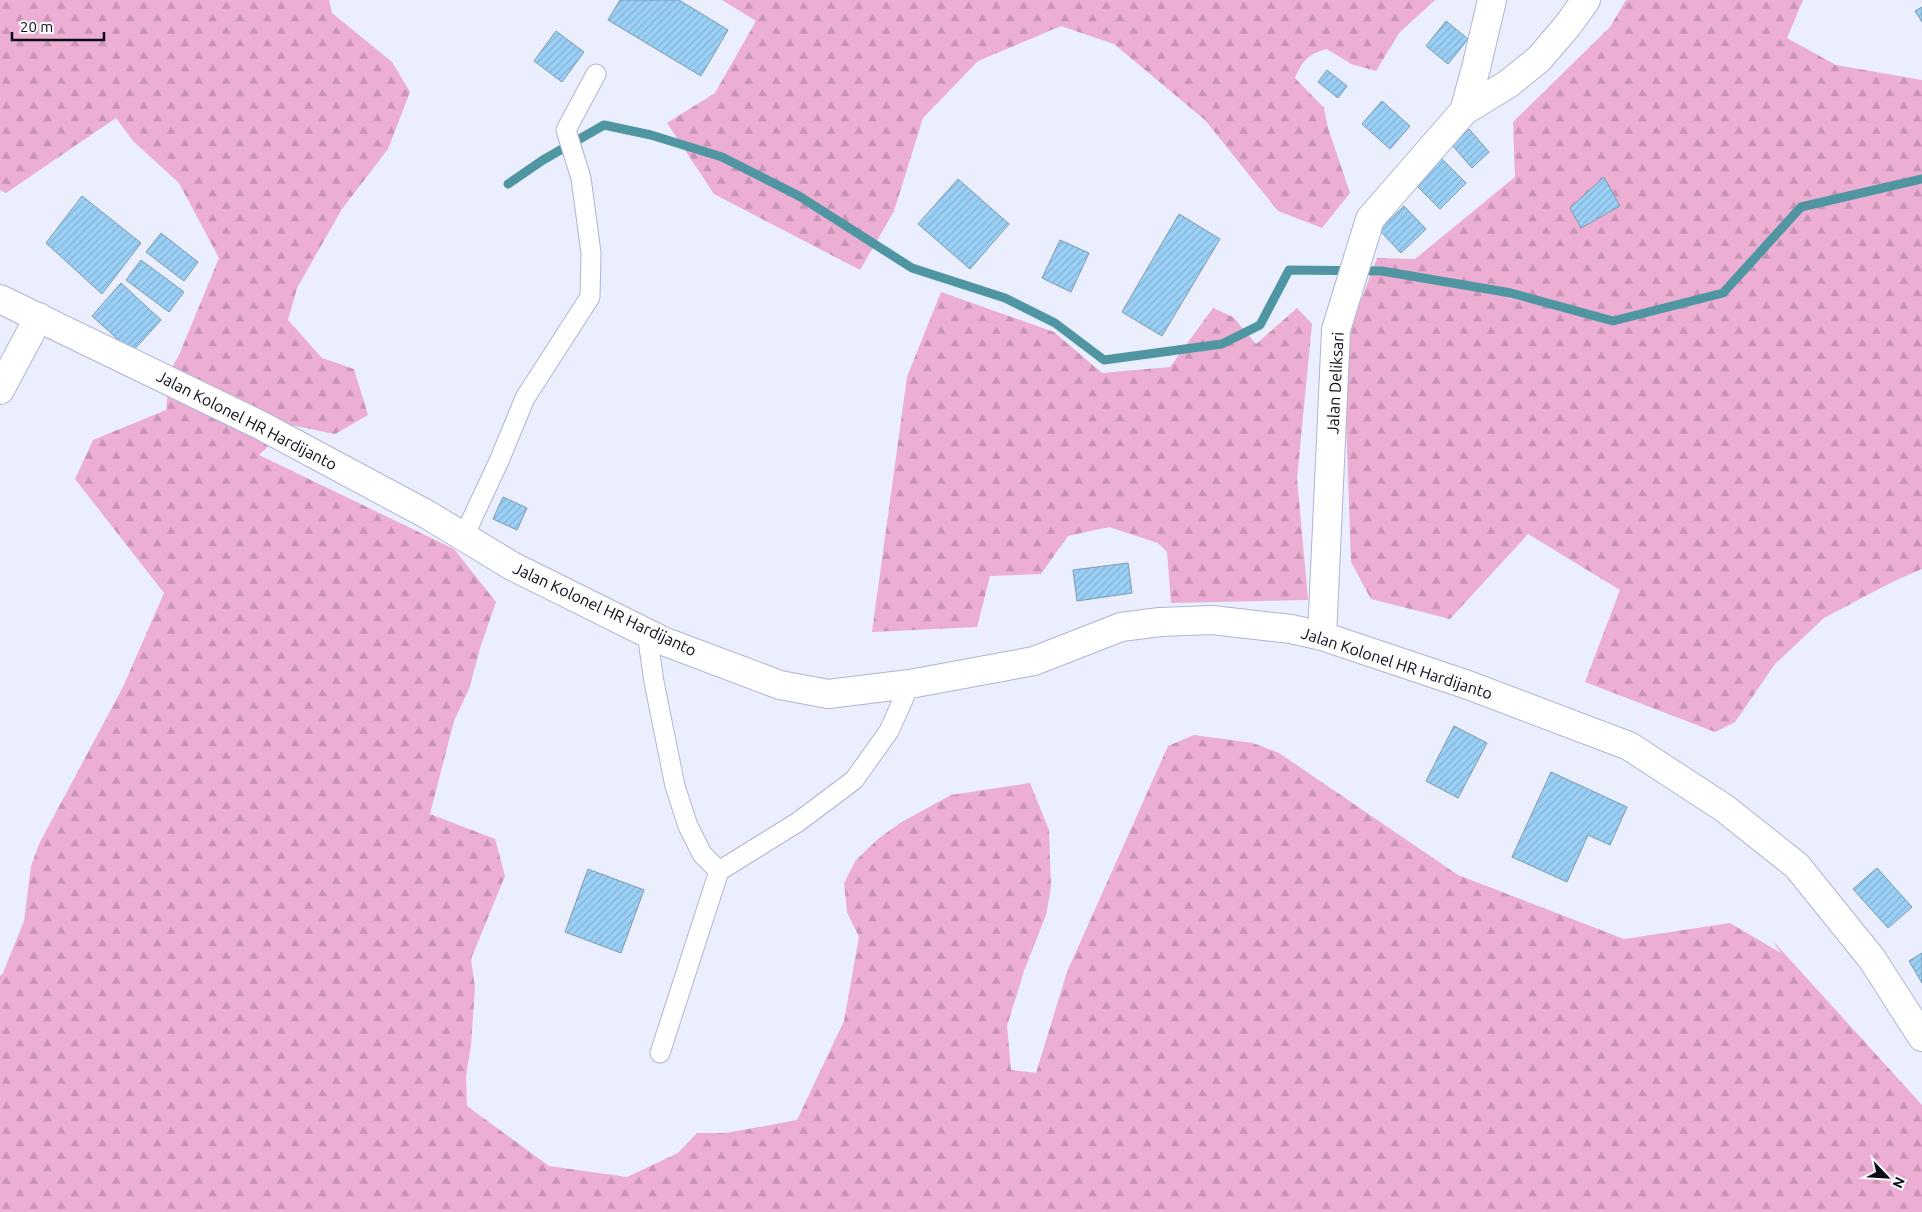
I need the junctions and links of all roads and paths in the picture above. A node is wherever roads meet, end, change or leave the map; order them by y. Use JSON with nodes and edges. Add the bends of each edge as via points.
{"nodes":[{"id":1,"x":1492,"y":0,"type":"edge"},
{"id":2,"x":1586,"y":0,"type":"edge"},
{"id":3,"x":596,"y":74,"type":"dead end"},
{"id":4,"x":1464,"y":111,"type":"junction"},
{"id":5,"x":0,"y":299,"type":"edge"},
{"id":6,"x":39,"y":317,"type":"junction"},
{"id":7,"x":0,"y":390,"type":"edge"},
{"id":8,"x":464,"y":536,"type":"junction"},
{"id":9,"x":647,"y":633,"type":"junction"},
{"id":10,"x":1322,"y":636,"type":"junction"},
{"id":11,"x":910,"y":684,"type":"junction"},
{"id":12,"x":719,"y":870,"type":"junction"},
{"id":13,"x":1922,"y":1037,"type":"edge"},
{"id":14,"x":660,"y":1053,"type":"dead end"}],
"edges":[{"from":1,"to":4,"type":"main road","name":"Jalan Deliksari"},
{"from":2,"to":4,"type":"main road","name":"Jalan Deliksari","via":[[1539,59],[1508,84]]},
{"from":3,"to":8,"type":"lane","via":[[566,130],[581,178],[592,253],[590,297],[525,398]]},
{"from":4,"to":10,"type":"main road","name":"Jalan Deliksari","via":[[1370,219],[1336,330]]},
{"from":5,"to":6,"type":"main road","name":"Jalan Kolonel HR Hardijanto"},
{"from":6,"to":7,"type":"main road"},
{"from":6,"to":8,"type":"main road","name":"Jalan Kolonel HR Hardijanto","via":[[262,426]]},
{"from":8,"to":9,"type":"main road","name":"Jalan Kolonel HR Hardijanto","via":[[512,566]]},
{"from":9,"to":11,"type":"main road","name":"Jalan Kolonel HR Hardijanto","via":[[780,685],[828,694]]},
{"from":9,"to":12,"type":"lane","via":[[655,691],[675,786],[688,826],[702,854]]},
{"from":10,"to":11,"type":"main road","name":"Jalan Kolonel HR Hardijanto","via":[[1212,620],[1160,622],[1121,628],[1034,661]]},
{"from":10,"to":13,"type":"main road","name":"Jalan Kolonel HR Hardijanto","via":[[1468,685],[1629,746],[1724,808],[1797,866],[1872,959]]},
{"from":11,"to":12,"type":"lane","via":[[889,731],[854,780],[798,822]]},
{"from":12,"to":14,"type":"lane"}]}
